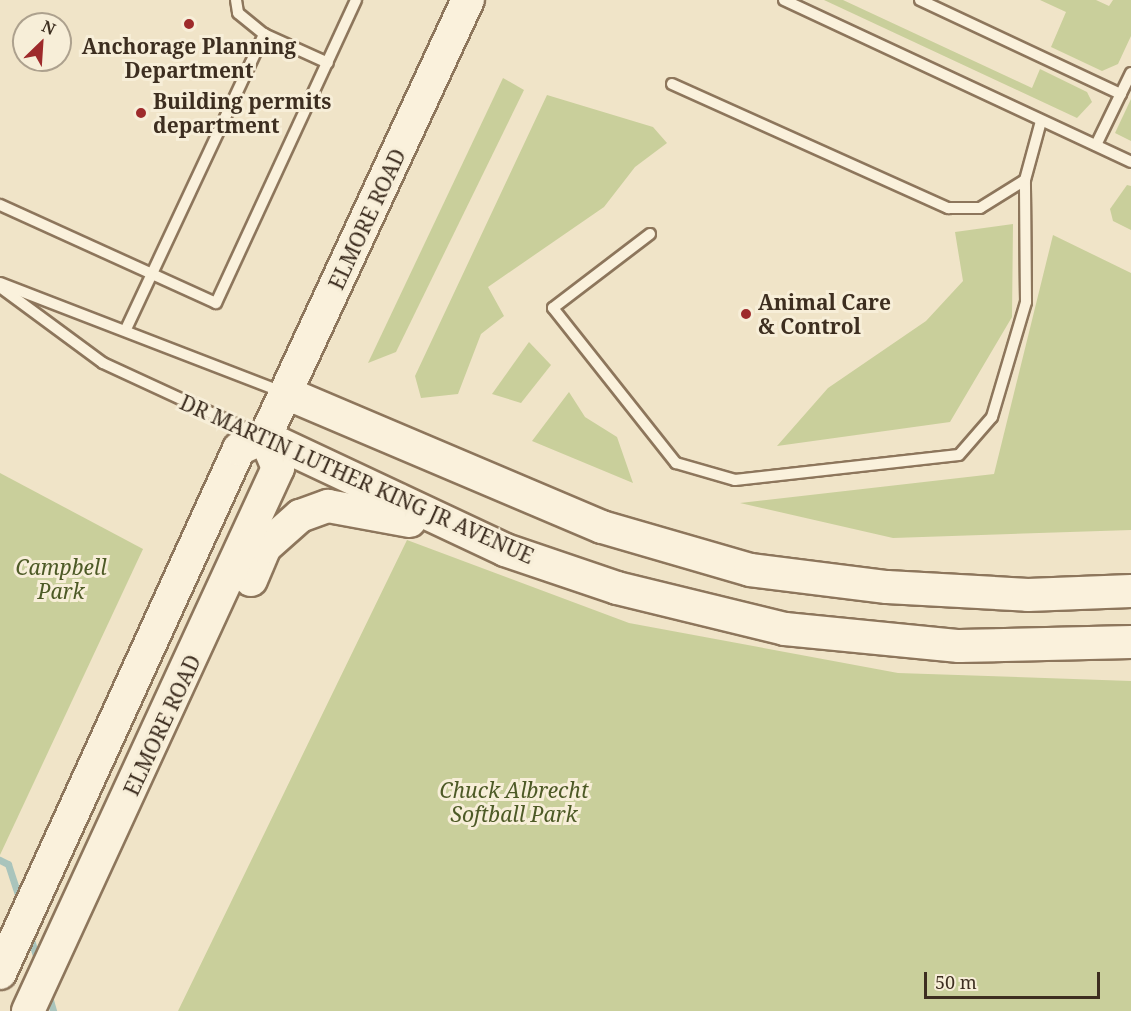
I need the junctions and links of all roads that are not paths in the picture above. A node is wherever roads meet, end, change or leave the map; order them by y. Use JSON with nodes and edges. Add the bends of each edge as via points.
{"nodes":[{"id":1,"x":236,"y":0,"type":"edge"},
{"id":2,"x":356,"y":0,"type":"edge"},
{"id":3,"x":468,"y":0,"type":"edge"},
{"id":4,"x":786,"y":0,"type":"edge"},
{"id":5,"x":920,"y":0,"type":"edge"},
{"id":6,"x":264,"y":34,"type":"junction"},
{"id":7,"x":328,"y":63,"type":"junction"},
{"id":8,"x":1131,"y":73,"type":"edge"},
{"id":9,"x":672,"y":84,"type":"dead end"},
{"id":10,"x":1121,"y":94,"type":"junction"},
{"id":11,"x":1041,"y":121,"type":"junction"},
{"id":12,"x":1096,"y":145,"type":"junction"},
{"id":13,"x":1131,"y":162,"type":"edge"},
{"id":14,"x":1025,"y":180,"type":"junction"},
{"id":15,"x":0,"y":205,"type":"edge"},
{"id":16,"x":650,"y":234,"type":"dead end"},
{"id":17,"x":152,"y":274,"type":"junction"},
{"id":18,"x":0,"y":285,"type":"edge"},
{"id":19,"x":126,"y":329,"type":"junction"},
{"id":20,"x":286,"y":393,"type":"junction"},
{"id":21,"x":265,"y":437,"type":"junction"},
{"id":22,"x":505,"y":550,"type":"junction"},
{"id":23,"x":1131,"y":591,"type":"edge"},
{"id":24,"x":1131,"y":642,"type":"edge"},
{"id":25,"x":181,"y":684,"type":"junction"},
{"id":26,"x":0,"y":973,"type":"edge"},
{"id":27,"x":28,"y":1011,"type":"edge"}],
"edges":[{"from":1,"to":6,"type":"lane","via":[[238,13]]},
{"from":2,"to":7,"type":"lane"},
{"from":3,"to":20,"type":"main road","name":"ELMORE ROAD"},
{"from":4,"to":11,"type":"lane"},
{"from":5,"to":10,"type":"lane"},
{"from":6,"to":7,"type":"lane"},
{"from":6,"to":17,"type":"lane"},
{"from":7,"to":17,"type":"lane","via":[[216,303]]},
{"from":8,"to":10,"type":"lane"},
{"from":9,"to":14,"type":"lane","via":[[948,208],[980,208]]},
{"from":10,"to":12,"type":"lane"},
{"from":11,"to":12,"type":"lane"},
{"from":11,"to":14,"type":"lane"},
{"from":12,"to":13,"type":"lane"},
{"from":14,"to":16,"type":"lane","via":[[1026,302],[992,417],[959,455],[735,480],[676,463],[553,308]]},
{"from":15,"to":17,"type":"lane"},
{"from":17,"to":19,"type":"lane"},
{"from":18,"to":19,"type":"lane","name":"DR MARTIN LUTHER KING JR AVENUE"},
{"from":18,"to":21,"type":"lane","name":"DR MARTIN LUTHER KING JR AVENUE","via":[[103,363]]},
{"from":19,"to":20,"type":"lane","name":"DR MARTIN LUTHER KING JR AVENUE"},
{"from":20,"to":21,"type":"main road","name":"ELMORE ROAD"},
{"from":20,"to":23,"type":"main road","name":"DR MARTIN LUTHER KING JR AVENUE","via":[[602,527],[750,570],[887,587],[1004,594]]},
{"from":21,"to":22,"type":"main road","name":"DR MARTIN LUTHER KING JR AVENUE"},
{"from":21,"to":25,"type":"main road","name":"ELMORE ROAD","via":[[278,468]]},
{"from":21,"to":26,"type":"main road","name":"ELMORE ROAD","via":[[239,449]]},
{"from":22,"to":24,"type":"main road","name":"DR MARTIN LUTHER KING JR AVENUE","via":[[617,588],[785,629],[958,646]]},
{"from":22,"to":25,"type":"main road","via":[[359,508],[328,506],[300,516],[265,547],[210,667]]},
{"from":25,"to":27,"type":"main road","name":"ELMORE ROAD"}]}
